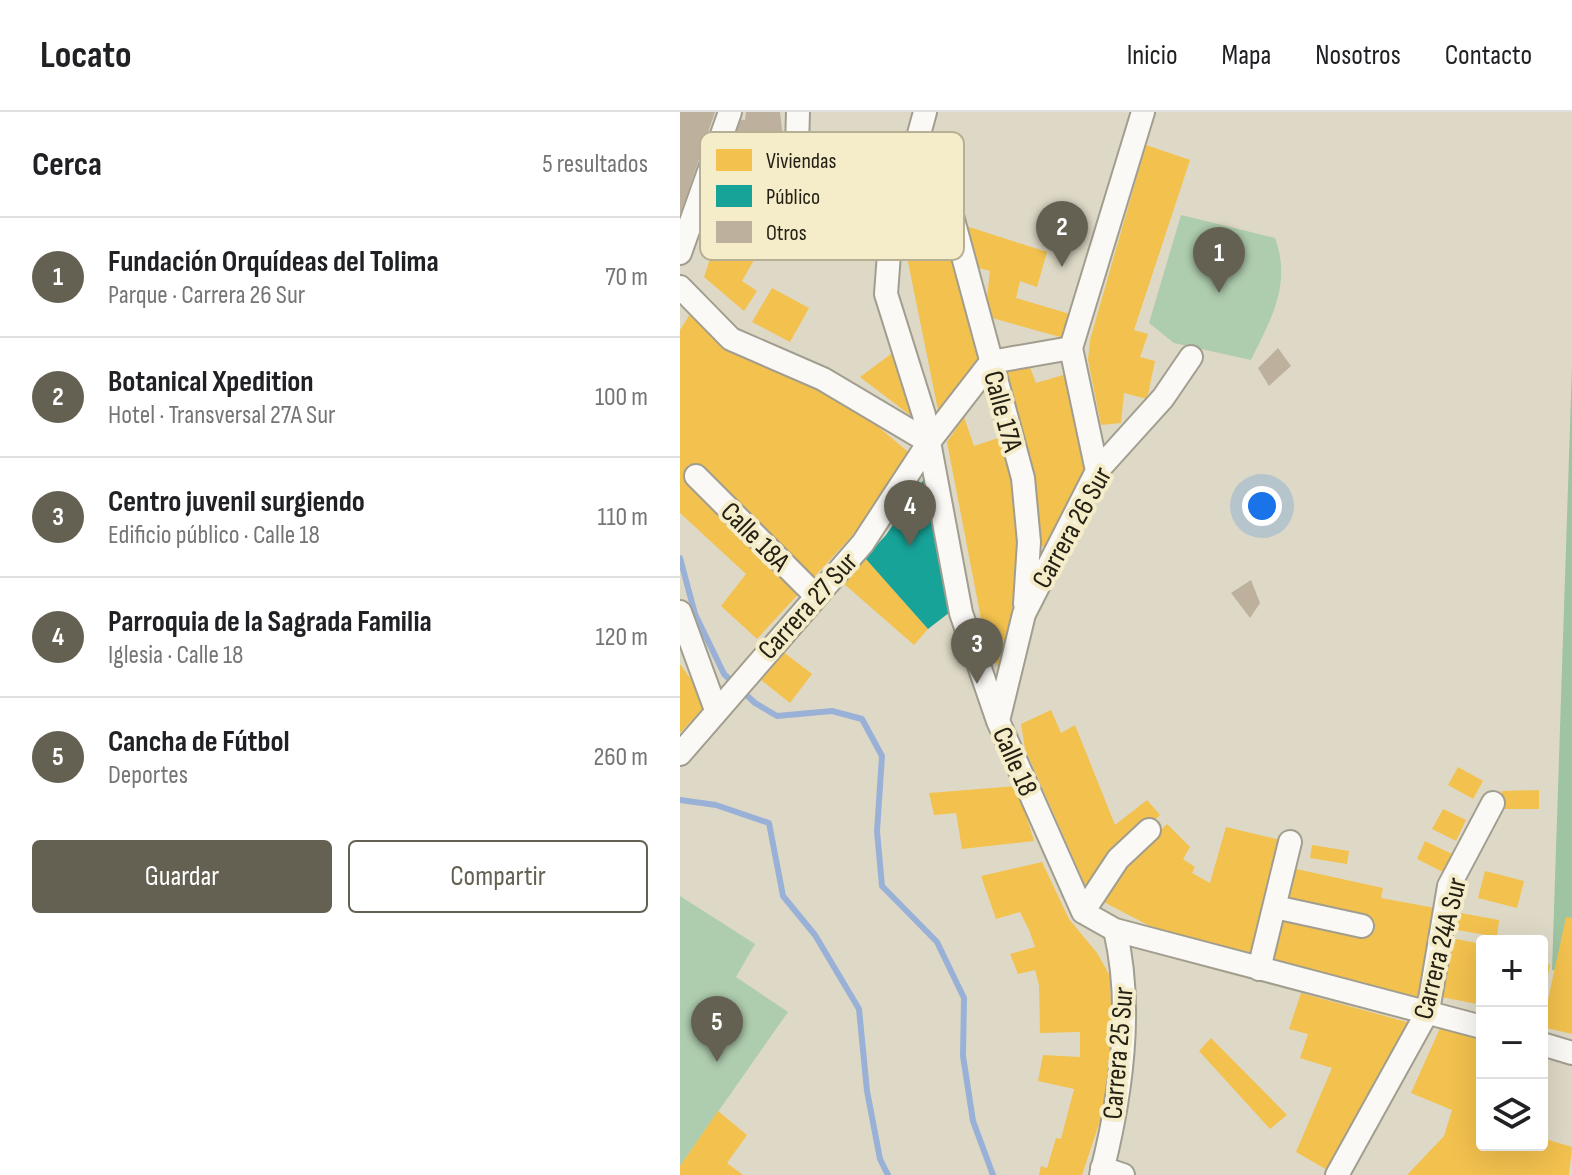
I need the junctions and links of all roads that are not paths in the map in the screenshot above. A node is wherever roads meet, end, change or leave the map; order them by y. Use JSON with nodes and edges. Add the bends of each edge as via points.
{"nodes":[{"id":1,"x":730,"y":112,"type":"edge"},
{"id":2,"x":798,"y":112,"type":"edge"},
{"id":3,"x":925,"y":112,"type":"edge"},
{"id":4,"x":1143,"y":112,"type":"edge"},
{"id":5,"x":723,"y":132,"type":"edge"},
{"id":6,"x":797,"y":132,"type":"edge"},
{"id":7,"x":920,"y":132,"type":"edge"},
{"id":8,"x":700,"y":197,"type":"edge"},
{"id":9,"x":680,"y":253,"type":"edge"},
{"id":10,"x":889,"y":260,"type":"edge"},
{"id":11,"x":964,"y":260,"type":"edge"},
{"id":12,"x":680,"y":287,"type":"edge"},
{"id":13,"x":1071,"y":348,"type":"junction"},
{"id":14,"x":1191,"y":357,"type":"dead end"},
{"id":15,"x":991,"y":362,"type":"junction"},
{"id":16,"x":929,"y":442,"type":"junction"},
{"id":17,"x":1097,"y":471,"type":"junction"},
{"id":18,"x":696,"y":476,"type":"dead end"},
{"id":19,"x":816,"y":596,"type":"junction"},
{"id":20,"x":680,"y":612,"type":"edge"},
{"id":21,"x":1024,"y":614,"type":"junction"},
{"id":22,"x":718,"y":707,"type":"junction"},
{"id":23,"x":998,"y":721,"type":"junction"},
{"id":24,"x":680,"y":754,"type":"edge"},
{"id":25,"x":1493,"y":803,"type":"dead end"},
{"id":26,"x":1149,"y":830,"type":"dead end"},
{"id":27,"x":1290,"y":842,"type":"dead end"},
{"id":28,"x":1275,"y":907,"type":"junction"},
{"id":29,"x":1083,"y":912,"type":"junction"},
{"id":30,"x":1362,"y":926,"type":"dead end"},
{"id":31,"x":1115,"y":930,"type":"junction"},
{"id":32,"x":1259,"y":969,"type":"junction"},
{"id":33,"x":1428,"y":1011,"type":"junction"},
{"id":34,"x":1476,"y":1025,"type":"edge"},
{"id":35,"x":1548,"y":1046,"type":"edge"},
{"id":36,"x":1572,"y":1053,"type":"edge"},
{"id":37,"x":1109,"y":1173,"type":"edge"},
{"id":38,"x":1337,"y":1175,"type":"edge"}],
"edges":[{"from":1,"to":5,"type":"street"},
{"from":2,"to":6,"type":"street"},
{"from":3,"to":7,"type":"street","name":"Calle 18"},
{"from":4,"to":13,"type":"street"},
{"from":8,"to":9,"type":"street"},
{"from":10,"to":16,"type":"street","name":"Calle 18","via":[[886,294]]},
{"from":11,"to":15,"type":"street","name":"Calle 17A"},
{"from":12,"to":16,"type":"street","via":[[731,339],[823,379]]},
{"from":13,"to":15,"type":"street"},
{"from":13,"to":17,"type":"street"},
{"from":14,"to":17,"type":"street","name":"Carrera 26 Sur","via":[[1163,398]]},
{"from":15,"to":16,"type":"street","name":"Carrera 27 Sur"},
{"from":15,"to":21,"type":"street","name":"Calle 17A","via":[[1023,478],[1029,542]]},
{"from":16,"to":19,"type":"street","name":"Carrera 27 Sur","via":[[863,543]]},
{"from":16,"to":23,"type":"street","name":"Calle 18","via":[[961,613]]},
{"from":17,"to":21,"type":"street","name":"Carrera 26 Sur"},
{"from":18,"to":19,"type":"street","name":"Calle 18A"},
{"from":19,"to":22,"type":"street","name":"Carrera 27 Sur"},
{"from":20,"to":22,"type":"street"},
{"from":21,"to":23,"type":"street","name":"Carrera 26 Sur"},
{"from":22,"to":24,"type":"street","name":"Carrera 27 Sur"},
{"from":23,"to":29,"type":"street","name":"Calle 18"},
{"from":25,"to":33,"type":"street","name":"Carrera 24A Sur","via":[[1449,886]]},
{"from":26,"to":29,"type":"street","via":[[1118,859]]},
{"from":27,"to":28,"type":"street"},
{"from":28,"to":30,"type":"street"},
{"from":28,"to":32,"type":"street"},
{"from":29,"to":31,"type":"street"},
{"from":31,"to":32,"type":"street"},
{"from":31,"to":37,"type":"street","name":"Carrera 25 Sur","via":[[1124,966],[1124,1033]]},
{"from":32,"to":33,"type":"street"},
{"from":33,"to":34,"type":"street"},
{"from":33,"to":38,"type":"street","name":"Carrera 24A Sur"},
{"from":35,"to":36,"type":"street"}]}
